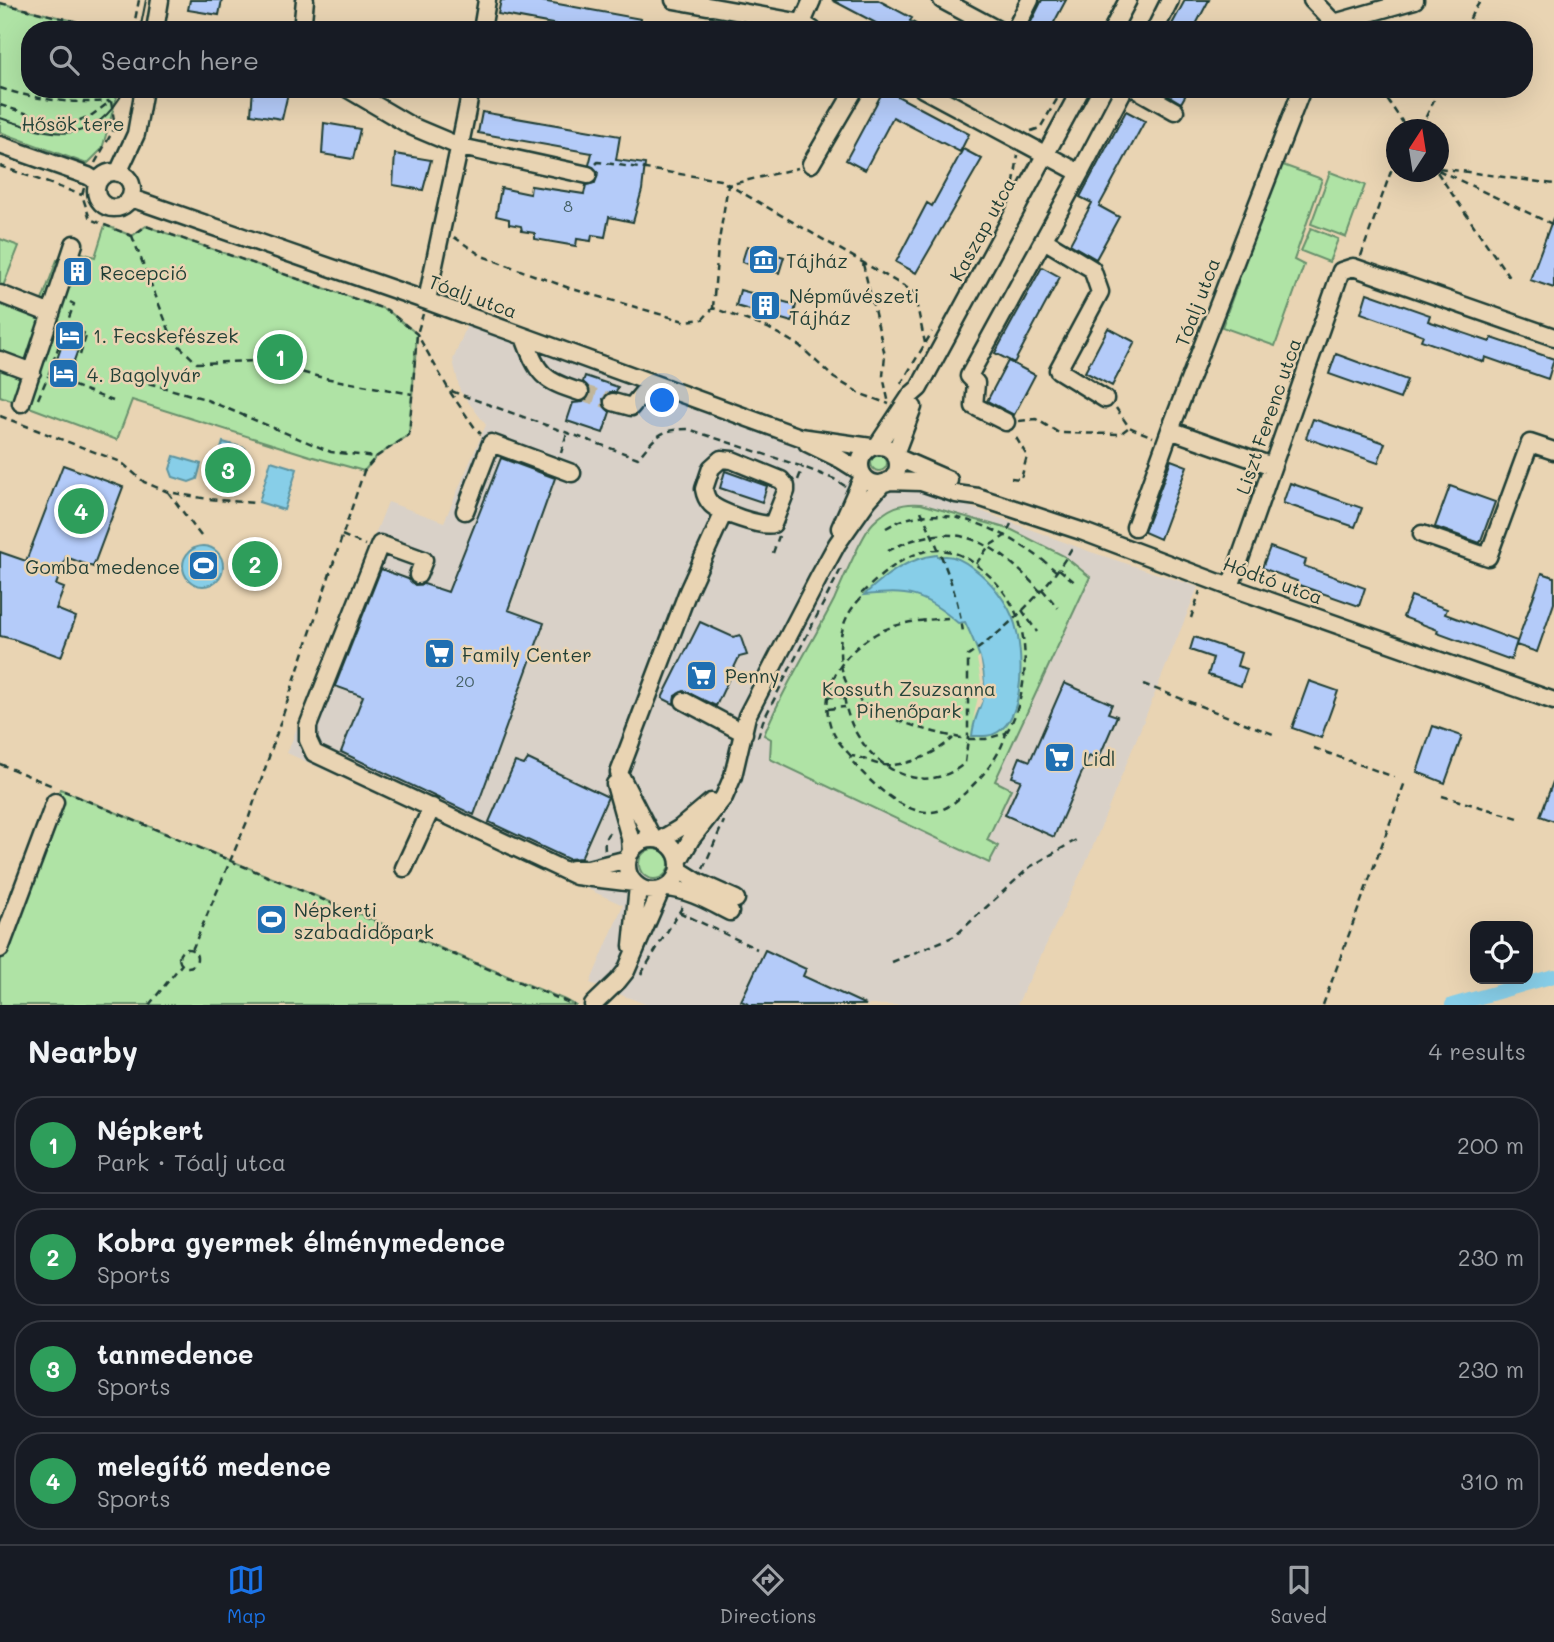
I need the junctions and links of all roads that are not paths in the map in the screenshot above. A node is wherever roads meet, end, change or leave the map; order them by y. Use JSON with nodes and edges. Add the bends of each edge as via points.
{"nodes":[{"id":1,"x":160,"y":0,"type":"edge"},
{"id":2,"x":305,"y":0,"type":"edge"},
{"id":3,"x":487,"y":0,"type":"edge"},
{"id":4,"x":674,"y":0,"type":"edge"},
{"id":5,"x":813,"y":0,"type":"edge"},
{"id":6,"x":942,"y":0,"type":"edge"},
{"id":7,"x":1030,"y":0,"type":"edge"},
{"id":8,"x":1128,"y":0,"type":"edge"},
{"id":9,"x":1170,"y":0,"type":"edge"},
{"id":10,"x":1312,"y":0,"type":"edge"},
{"id":11,"x":1415,"y":0,"type":"edge"},
{"id":12,"x":156,"y":21,"type":"edge"},
{"id":13,"x":303,"y":21,"type":"edge"},
{"id":14,"x":484,"y":21,"type":"edge"},
{"id":15,"x":777,"y":21,"type":"edge"},
{"id":16,"x":808,"y":21,"type":"edge"},
{"id":17,"x":981,"y":21,"type":"edge"},
{"id":18,"x":1020,"y":21,"type":"edge"},
{"id":19,"x":1117,"y":21,"type":"edge"},
{"id":20,"x":1160,"y":21,"type":"edge"},
{"id":21,"x":1326,"y":21,"type":"edge"},
{"id":22,"x":1349,"y":21,"type":"edge"},
{"id":23,"x":142,"y":98,"type":"edge"},
{"id":24,"x":363,"y":98,"type":"edge"},
{"id":25,"x":469,"y":98,"type":"edge"},
{"id":26,"x":850,"y":98,"type":"edge"},
{"id":27,"x":940,"y":98,"type":"edge"},
{"id":28,"x":1076,"y":98,"type":"edge"},
{"id":29,"x":1119,"y":98,"type":"edge"},
{"id":30,"x":1152,"y":98,"type":"edge"},
{"id":31,"x":1299,"y":98,"type":"edge"},
{"id":32,"x":1175,"y":111,"type":"dead end"},
{"id":33,"x":0,"y":145,"type":"edge"},
{"id":34,"x":461,"y":147,"type":"junction"},
{"id":35,"x":1046,"y":155,"type":"junction"},
{"id":36,"x":811,"y":164,"type":"road end"},
{"id":37,"x":118,"y":173,"type":"junction"},
{"id":38,"x":1080,"y":173,"type":"junction"},
{"id":39,"x":588,"y":176,"type":"road end"},
{"id":40,"x":93,"y":179,"type":"junction"},
{"id":41,"x":131,"y":198,"type":"junction"},
{"id":42,"x":1044,"y":240,"type":"junction"},
{"id":43,"x":75,"y":244,"type":"dead end"},
{"id":44,"x":0,"y":294,"type":"edge"},
{"id":45,"x":427,"y":301,"type":"junction"},
{"id":46,"x":54,"y":306,"type":"junction"},
{"id":47,"x":524,"y":337,"type":"junction"},
{"id":48,"x":1554,"y":337,"type":"edge"},
{"id":49,"x":0,"y":360,"type":"edge"},
{"id":50,"x":32,"y":372,"type":"junction"},
{"id":51,"x":651,"y":383,"type":"junction"},
{"id":52,"x":919,"y":388,"type":"junction"},
{"id":53,"x":580,"y":392,"type":"tunnel mouth"},
{"id":54,"x":1105,"y":399,"type":"road end"},
{"id":55,"x":30,"y":401,"type":"road end"},
{"id":56,"x":613,"y":402,"type":"tunnel mouth"},
{"id":57,"x":1006,"y":422,"type":"road end"},
{"id":58,"x":1170,"y":429,"type":"junction"},
{"id":59,"x":800,"y":437,"type":"junction"},
{"id":60,"x":874,"y":446,"type":"junction"},
{"id":61,"x":1554,"y":451,"type":"edge"},
{"id":62,"x":895,"y":455,"type":"junction"},
{"id":63,"x":1272,"y":466,"type":"junction"},
{"id":64,"x":565,"y":470,"type":"road end"},
{"id":65,"x":862,"y":474,"type":"junction"},
{"id":66,"x":886,"y":482,"type":"junction"},
{"id":67,"x":978,"y":497,"type":"junction"},
{"id":68,"x":465,"y":512,"type":"dead end"},
{"id":69,"x":724,"y":512,"type":"junction"},
{"id":70,"x":1135,"y":527,"type":"dead end"},
{"id":71,"x":1422,"y":534,"type":"dead end"},
{"id":72,"x":837,"y":544,"type":"junction"},
{"id":73,"x":418,"y":575,"type":"dead end"},
{"id":74,"x":1230,"y":587,"type":"junction"},
{"id":75,"x":684,"y":701,"type":"dead end"},
{"id":76,"x":1554,"y":701,"type":"edge"},
{"id":77,"x":744,"y":733,"type":"junction"},
{"id":78,"x":612,"y":779,"type":"dead end"},
{"id":79,"x":728,"y":786,"type":"junction"},
{"id":80,"x":55,"y":802,"type":"dead end"},
{"id":81,"x":432,"y":807,"type":"junction"},
{"id":82,"x":657,"y":840,"type":"junction"},
{"id":83,"x":630,"y":855,"type":"junction"},
{"id":84,"x":679,"y":865,"type":"junction"},
{"id":85,"x":561,"y":867,"type":"junction"},
{"id":86,"x":404,"y":868,"type":"dead end"},
{"id":87,"x":636,"y":884,"type":"junction"},
{"id":88,"x":695,"y":888,"type":"junction"},
{"id":89,"x":663,"y":889,"type":"junction"},
{"id":90,"x":733,"y":906,"type":"dead end"},
{"id":91,"x":0,"y":949,"type":"edge"},
{"id":92,"x":631,"y":961,"type":"junction"},
{"id":93,"x":593,"y":1005,"type":"edge"}],
"edges":[{"from":1,"to":12,"type":"street"},
{"from":2,"to":13,"type":"street"},
{"from":3,"to":14,"type":"street"},
{"from":4,"to":15,"type":"street"},
{"from":5,"to":16,"type":"street"},
{"from":6,"to":17,"type":"street"},
{"from":7,"to":18,"type":"street"},
{"from":8,"to":19,"type":"street"},
{"from":9,"to":20,"type":"street"},
{"from":10,"to":21,"type":"street"},
{"from":11,"to":22,"type":"street"},
{"from":23,"to":37,"type":"street","via":[[136,134]]},
{"from":24,"to":34,"type":"street","via":[[411,126]]},
{"from":25,"to":34,"type":"street"},
{"from":26,"to":36,"type":"street"},
{"from":27,"to":35,"type":"street"},
{"from":28,"to":35,"type":"street","name":"Kaszap utca"},
{"from":29,"to":38,"type":"street"},
{"from":30,"to":32,"type":"street"},
{"from":31,"to":58,"type":"street","name":"Tóalj utca"},
{"from":33,"to":40,"type":"street"},
{"from":34,"to":39,"type":"street"},
{"from":34,"to":45,"type":"street"},
{"from":35,"to":38,"type":"street"},
{"from":35,"to":52,"type":"street","name":"Kaszap utca"},
{"from":37,"to":40,"type":"street"},
{"from":37,"to":41,"type":"street","via":[[128,178]]},
{"from":38,"to":42,"type":"street"},
{"from":40,"to":41,"type":"street","name":"Tóalj utca","via":[[105,206],[124,206]]},
{"from":41,"to":45,"type":"street","name":"Tóalj utca"},
{"from":42,"to":54,"type":"street","via":[[1092,269],[1100,292],[1058,370]]},
{"from":42,"to":57,"type":"street","via":[[969,376],[976,383],[974,406]]},
{"from":43,"to":46,"type":"street"},
{"from":44,"to":46,"type":"street"},
{"from":45,"to":47,"type":"street","name":"Tóalj utca"},
{"from":46,"to":50,"type":"street"},
{"from":47,"to":51,"type":"street","name":"Tóalj utca"},
{"from":47,"to":53,"type":"street","via":[[534,363],[550,382]]},
{"from":48,"to":63,"type":"street","name":"Liszt Ferenc utca","via":[[1355,267],[1341,271]]},
{"from":49,"to":50,"type":"street"},
{"from":50,"to":55,"type":"street"},
{"from":51,"to":56,"type":"street","via":[[631,407]]},
{"from":51,"to":59,"type":"street","name":"Tóalj utca"},
{"from":52,"to":60,"type":"street","name":"Kaszap utca"},
{"from":52,"to":62,"type":"street","name":"Kaszap utca"},
{"from":58,"to":63,"type":"street"},
{"from":58,"to":70,"type":"street","name":"Tóalj utca"},
{"from":59,"to":60,"type":"street","name":"Tóalj utca"},
{"from":59,"to":65,"type":"street","name":"Tóalj utca"},
{"from":60,"to":62,"type":"street","via":[[888,448]]},
{"from":60,"to":65,"type":"street","via":[[860,460]]},
{"from":61,"to":71,"type":"street","via":[[1530,443],[1488,557]]},
{"from":62,"to":66,"type":"street","via":[[898,468]]},
{"from":62,"to":67,"type":"street","name":"Hódtó utca"},
{"from":63,"to":74,"type":"street","name":"Liszt Ferenc utca"},
{"from":64,"to":68,"type":"street","via":[[492,443]]},
{"from":65,"to":66,"type":"street","via":[[872,483]]},
{"from":65,"to":72,"type":"street"},
{"from":66,"to":67,"type":"street","name":"Hódtó utca","via":[[921,482]]},
{"from":66,"to":72,"type":"street"},
{"from":67,"to":74,"type":"street","name":"Hódtó utca"},
{"from":69,"to":69,"type":"street","via":[[768,526],[775,521],[786,486],[775,476],[721,459],[711,467],[704,489],[709,503]]},
{"from":69,"to":82,"type":"street","via":[[619,773]]},
{"from":72,"to":77,"type":"street","via":[[747,716]]},
{"from":73,"to":81,"type":"street","via":[[424,560],[380,544],[308,726],[308,740],[320,758]]},
{"from":74,"to":76,"type":"street","name":"Hódtó utca"},
{"from":75,"to":77,"type":"street"},
{"from":77,"to":79,"type":"street"},
{"from":78,"to":83,"type":"street","via":[[620,794]]},
{"from":79,"to":82,"type":"street","via":[[680,828]]},
{"from":79,"to":84,"type":"street","via":[[691,839]]},
{"from":80,"to":91,"type":"street"},
{"from":81,"to":85,"type":"street"},
{"from":81,"to":86,"type":"street"},
{"from":82,"to":83,"type":"street","via":[[642,842]]},
{"from":82,"to":84,"type":"street","via":[[673,848]]},
{"from":83,"to":85,"type":"street","via":[[588,869]]},
{"from":83,"to":87,"type":"street","via":[[628,870]]},
{"from":84,"to":88,"type":"street"},
{"from":84,"to":89,"type":"street","via":[[673,883]]},
{"from":85,"to":87,"type":"street","via":[[576,876]]},
{"from":87,"to":89,"type":"street","via":[[646,890]]},
{"from":87,"to":92,"type":"street"},
{"from":88,"to":89,"type":"street"},
{"from":88,"to":90,"type":"street"},
{"from":89,"to":92,"type":"street"},
{"from":92,"to":93,"type":"street"}]}
